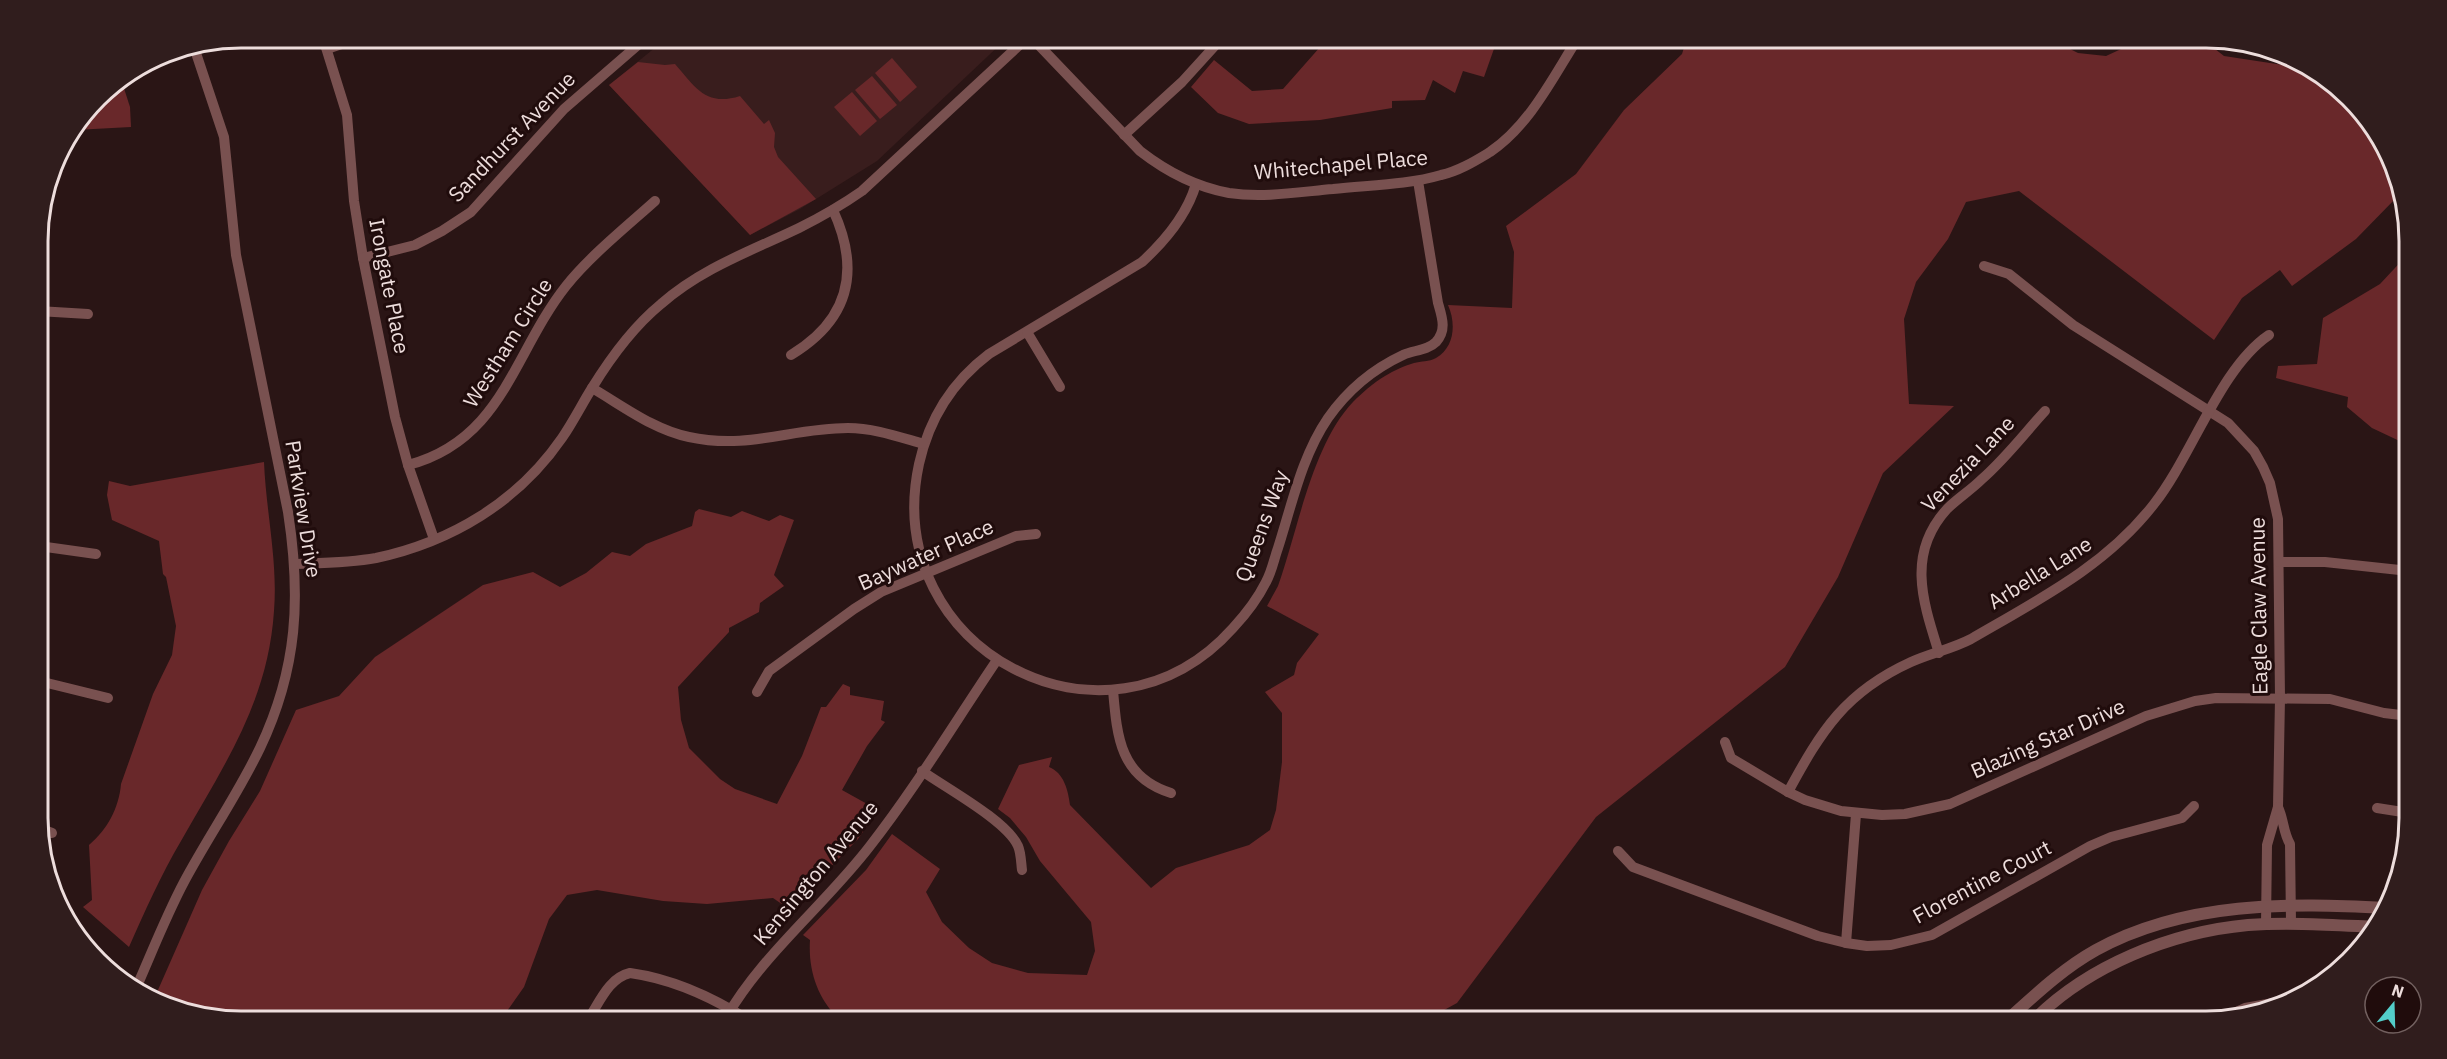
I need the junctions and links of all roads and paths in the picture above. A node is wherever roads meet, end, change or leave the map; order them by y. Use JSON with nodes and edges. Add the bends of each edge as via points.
{"nodes":[{"id":1,"x":326,"y":48,"type":"edge"},
{"id":2,"x":634,"y":48,"type":"edge"},
{"id":3,"x":1017,"y":48,"type":"edge"},
{"id":4,"x":1042,"y":48,"type":"edge"},
{"id":5,"x":1213,"y":48,"type":"edge"},
{"id":6,"x":1572,"y":48,"type":"edge"},
{"id":7,"x":196,"y":54,"type":"edge"},
{"id":8,"x":1125,"y":135,"type":"junction"},
{"id":9,"x":1418,"y":181,"type":"junction"},
{"id":10,"x":1196,"y":184,"type":"junction"},
{"id":11,"x":655,"y":201,"type":"dead end"},
{"id":12,"x":833,"y":210,"type":"junction"},
{"id":13,"x":363,"y":258,"type":"junction"},
{"id":14,"x":1984,"y":266,"type":"dead end"},
{"id":15,"x":48,"y":312,"type":"edge"},
{"id":16,"x":88,"y":314,"type":"dead end"},
{"id":17,"x":1027,"y":332,"type":"junction"},
{"id":18,"x":2270,"y":335,"type":"dead end"},
{"id":19,"x":791,"y":355,"type":"dead end"},
{"id":20,"x":1060,"y":387,"type":"dead end"},
{"id":21,"x":592,"y":388,"type":"junction"},
{"id":22,"x":2045,"y":411,"type":"dead end"},
{"id":23,"x":2210,"y":411,"type":"junction"},
{"id":24,"x":924,"y":444,"type":"junction"},
{"id":25,"x":408,"y":465,"type":"junction"},
{"id":26,"x":1036,"y":534,"type":"dead end"},
{"id":27,"x":435,"y":539,"type":"junction"},
{"id":28,"x":48,"y":547,"type":"edge"},
{"id":29,"x":96,"y":554,"type":"dead end"},
{"id":30,"x":2279,"y":561,"type":"junction"},
{"id":31,"x":294,"y":564,"type":"junction"},
{"id":32,"x":2399,"y":570,"type":"edge"},
{"id":33,"x":927,"y":574,"type":"junction"},
{"id":34,"x":1939,"y":652,"type":"junction"},
{"id":35,"x":996,"y":660,"type":"junction"},
{"id":36,"x":48,"y":683,"type":"edge"},
{"id":37,"x":1113,"y":690,"type":"junction"},
{"id":38,"x":757,"y":692,"type":"dead end"},
{"id":39,"x":108,"y":698,"type":"dead end"},
{"id":40,"x":2280,"y":698,"type":"junction"},
{"id":41,"x":2399,"y":714,"type":"edge"},
{"id":42,"x":1725,"y":742,"type":"dead end"},
{"id":43,"x":922,"y":771,"type":"junction"},
{"id":44,"x":1788,"y":792,"type":"junction"},
{"id":45,"x":1171,"y":793,"type":"dead end"},
{"id":46,"x":2194,"y":806,"type":"dead end"},
{"id":47,"x":2278,"y":807,"type":"junction"},
{"id":48,"x":2377,"y":808,"type":"dead end"},
{"id":49,"x":2399,"y":811,"type":"edge"},
{"id":50,"x":1856,"y":814,"type":"junction"},
{"id":51,"x":49,"y":832,"type":"edge"},
{"id":52,"x":52,"y":833,"type":"dead end"},
{"id":53,"x":2272,"y":835,"type":"junction"},
{"id":54,"x":2285,"y":835,"type":"junction"},
{"id":55,"x":1618,"y":852,"type":"dead end"},
{"id":56,"x":1022,"y":870,"type":"dead end"},
{"id":57,"x":2290,"y":905,"type":"junction"},
{"id":58,"x":2266,"y":906,"type":"junction"},
{"id":59,"x":2377,"y":908,"type":"edge"},
{"id":60,"x":2290,"y":923,"type":"junction"},
{"id":61,"x":2266,"y":924,"type":"junction"},
{"id":62,"x":2365,"y":927,"type":"edge"},
{"id":63,"x":1846,"y":943,"type":"junction"},
{"id":64,"x":139,"y":982,"type":"edge"},
{"id":65,"x":731,"y":1010,"type":"joint"},
{"id":66,"x":594,"y":1011,"type":"edge"},
{"id":67,"x":2017,"y":1011,"type":"edge"},
{"id":68,"x":2043,"y":1011,"type":"edge"}],
"edges":[{"from":1,"to":13,"type":"street","name":"Irongate Place","via":[[346,115]]},
{"from":2,"to":13,"type":"street","name":"Sandhurst Avenue","via":[[564,109],[471,212],[415,245]]},
{"from":3,"to":12,"type":"street","via":[[889,168]]},
{"from":4,"to":8,"type":"street","name":"Whitechapel Place"},
{"from":5,"to":8,"type":"street"},
{"from":6,"to":9,"type":"street","name":"Whitechapel Place","via":[[1513,132],[1470,164]]},
{"from":7,"to":31,"type":"street","name":"Parkview Drive","via":[[224,137],[236,255],[288,512]]},
{"from":8,"to":10,"type":"street","name":"Whitechapel Place","via":[[1159,166]]},
{"from":9,"to":10,"type":"street","name":"Whitechapel Place","via":[[1261,195],[1229,193]]},
{"from":9,"to":37,"type":"street","name":"Queens Way","via":[[1443,319],[1440,336],[1430,347],[1404,355],[1372,373],[1329,417],[1308,456],[1267,581],[1233,629],[1208,652],[1178,671],[1148,684]]},
{"from":10,"to":17,"type":"street","name":"Queens Way","via":[[1175,226],[1142,262]]},
{"from":11,"to":25,"type":"street","name":"Westham Circle","via":[[567,285],[480,424],[448,448]]},
{"from":12,"to":19,"type":"street","via":[[848,252],[845,291],[826,327]]},
{"from":12,"to":21,"type":"street","via":[[683,286],[638,326]]},
{"from":13,"to":25,"type":"street","name":"Irongate Place"},
{"from":14,"to":23,"type":"street","name":"Eagle Claw Avenue","via":[[2009,273],[2073,325]]},
{"from":15,"to":16,"type":"street"},
{"from":17,"to":20,"type":"street"},
{"from":17,"to":24,"type":"street","name":"Queens Way","via":[[989,354],[961,380],[947,397]]},
{"from":18,"to":23,"type":"street","name":"Arbella Lane","via":[[2248,352]]},
{"from":21,"to":24,"type":"street","via":[[658,426],[696,439],[749,442],[849,428],[885,432]]},
{"from":21,"to":27,"type":"street","via":[[563,437],[527,481],[487,514]]},
{"from":22,"to":34,"type":"street","name":"Venezia Lane","via":[[1997,465],[1947,510],[1929,538],[1920,585]]},
{"from":23,"to":30,"type":"street","name":"Eagle Claw Avenue","via":[[2241,435],[2264,467],[2275,501]]},
{"from":23,"to":34,"type":"street","name":"Arbella Lane","via":[[2156,503],[2116,546],[2073,580],[1971,639]]},
{"from":24,"to":33,"type":"street","name":"Queens Way","via":[[914,511],[917,542]]},
{"from":25,"to":27,"type":"street","name":"Irongate Place"},
{"from":26,"to":33,"type":"street","name":"Baywater Place","via":[[1016,536]]},
{"from":27,"to":31,"type":"street","via":[[375,558]]},
{"from":28,"to":29,"type":"street"},
{"from":30,"to":32,"type":"street"},
{"from":30,"to":40,"type":"street","name":"Eagle Claw Avenue"},
{"from":31,"to":64,"type":"street","name":"Parkview Drive","via":[[297,603],[293,639],[273,719],[250,769],[183,884]]},
{"from":33,"to":35,"type":"street","name":"Queens Way","via":[[955,623]]},
{"from":33,"to":38,"type":"street","name":"Baywater Place","via":[[881,592],[854,609],[769,671]]},
{"from":34,"to":44,"type":"street","name":"Arbella Lane","via":[[1892,671],[1856,695],[1820,736]]},
{"from":35,"to":37,"type":"street","name":"Queens Way","via":[[1053,685]]},
{"from":35,"to":43,"type":"street","name":"Kensington Avenue"},
{"from":36,"to":39,"type":"street"},
{"from":37,"to":45,"type":"street","via":[[1117,731],[1129,764],[1141,779]]},
{"from":40,"to":41,"type":"street","name":"Blazing Star Drive","via":[[2330,699]]},
{"from":40,"to":47,"type":"street","name":"Eagle Claw Avenue"},
{"from":40,"to":50,"type":"street","name":"Blazing Star Drive","via":[[2216,698],[2174,705],[1950,804],[1905,814]]},
{"from":42,"to":44,"type":"street","name":"Blazing Star Drive","via":[[1731,758]]},
{"from":43,"to":56,"type":"street","via":[[1010,833],[1019,848]]},
{"from":43,"to":65,"type":"street","name":"Kensington Avenue","via":[[871,845],[778,946]]},
{"from":44,"to":50,"type":"street","name":"Blazing Star Drive"},
{"from":46,"to":63,"type":"street","name":"Florentine Court","via":[[2182,818],[2090,846],[1932,934],[1891,945]]},
{"from":47,"to":53,"type":"street","name":"Eagle Claw Avenue"},
{"from":47,"to":54,"type":"street","name":"Eagle Claw Avenue"},
{"from":48,"to":49,"type":"street"},
{"from":50,"to":63,"type":"street"},
{"from":51,"to":52,"type":"street"},
{"from":53,"to":54,"type":"street"},
{"from":53,"to":58,"type":"street","name":"Eagle Claw Avenue","via":[[2267,845]]},
{"from":54,"to":57,"type":"street","name":"Eagle Claw Avenue","via":[[2290,844]]},
{"from":55,"to":63,"type":"street","name":"Florentine Court","via":[[1633,867]]},
{"from":57,"to":58,"type":"street"},
{"from":57,"to":59,"type":"street"},
{"from":57,"to":60,"type":"street","name":"Eagle Claw Avenue"},
{"from":58,"to":61,"type":"street","name":"Eagle Claw Avenue"},
{"from":58,"to":67,"type":"street","via":[[2208,913],[2155,926],[2096,950],[2044,986]]},
{"from":60,"to":61,"type":"street"},
{"from":60,"to":62,"type":"street"},
{"from":61,"to":68,"type":"street","via":[[2208,931],[2138,953],[2075,987]]},
{"from":65,"to":66,"type":"street","via":[[694,991],[630,973],[610,985]]}]}
